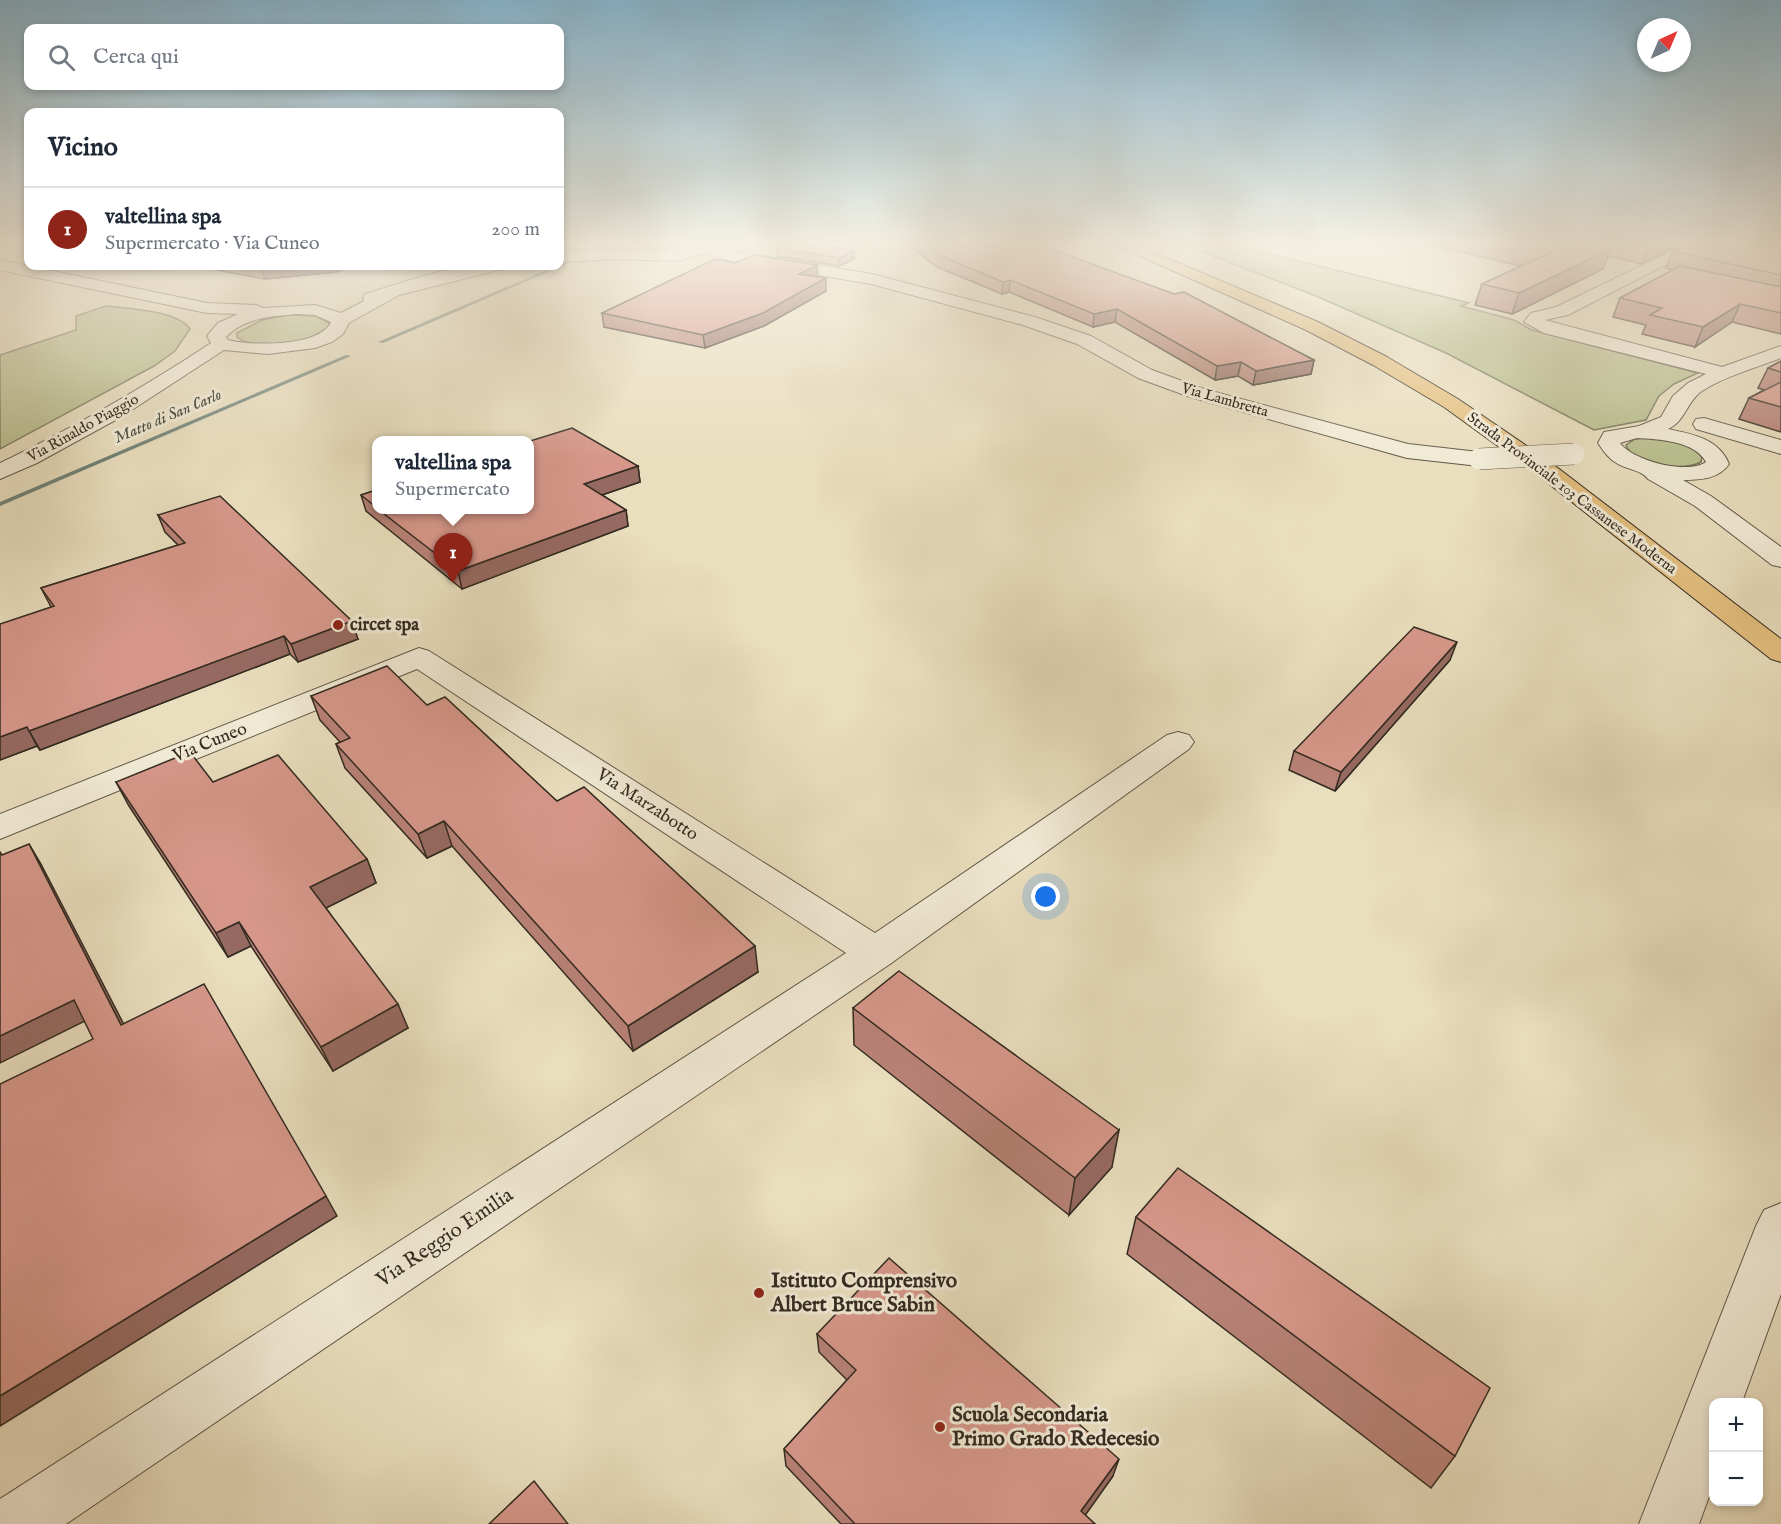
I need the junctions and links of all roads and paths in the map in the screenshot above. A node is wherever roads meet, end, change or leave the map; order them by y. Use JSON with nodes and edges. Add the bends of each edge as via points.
{"nodes":[{"id":1,"x":217,"y":316,"type":"edge"},
{"id":2,"x":255,"y":316,"type":"edge"},
{"id":3,"x":336,"y":316,"type":"edge"},
{"id":4,"x":348,"y":316,"type":"edge"},
{"id":5,"x":1007,"y":316,"type":"edge"},
{"id":6,"x":1291,"y":316,"type":"edge"},
{"id":7,"x":1314,"y":316,"type":"edge"},
{"id":8,"x":1546,"y":316,"type":"edge"},
{"id":9,"x":341,"y":320,"type":"junction"},
{"id":10,"x":222,"y":336,"type":"junction"},
{"id":11,"x":255,"y":350,"type":"junction"},
{"id":12,"x":1781,"y":352,"type":"edge"},
{"id":13,"x":1748,"y":364,"type":"junction"},
{"id":14,"x":1724,"y":373,"type":"junction"},
{"id":15,"x":1781,"y":373,"type":"edge"},
{"id":16,"x":165,"y":382,"type":"junction"},
{"id":17,"x":1669,"y":421,"type":"junction"},
{"id":18,"x":1642,"y":432,"type":"junction"},
{"id":19,"x":1609,"y":444,"type":"junction"},
{"id":20,"x":1702,"y":447,"type":"junction"},
{"id":21,"x":1781,"y":447,"type":"edge"},
{"id":22,"x":1781,"y":452,"type":"edge"},
{"id":23,"x":1574,"y":454,"type":"junction"},
{"id":24,"x":1636,"y":464,"type":"junction"},
{"id":25,"x":0,"y":472,"type":"edge"},
{"id":26,"x":1703,"y":501,"type":"junction"},
{"id":27,"x":1781,"y":559,"type":"edge"},
{"id":28,"x":1726,"y":585,"type":"dead end"},
{"id":29,"x":1781,"y":653,"type":"edge"},
{"id":30,"x":419,"y":657,"type":"joint"},
{"id":31,"x":1178,"y":742,"type":"dead end"},
{"id":32,"x":0,"y":827,"type":"edge"},
{"id":33,"x":876,"y":953,"type":"junction"},
{"id":34,"x":1780,"y":1234,"type":"edge"},
{"id":35,"x":14,"y":1524,"type":"edge"},
{"id":36,"x":1669,"y":1524,"type":"edge"}],
"edges":[{"from":1,"to":10,"type":"street"},
{"from":2,"to":10,"type":"street","name":"Via Rinaldo Piaggio","via":[[245,318]]},
{"from":3,"to":9,"type":"street","name":"Via Rinaldo Piaggio"},
{"from":4,"to":9,"type":"street","name":"Via Rinaldo Piaggio"},
{"from":5,"to":23,"type":"street","name":"Via Lambretta","bridge":true,"via":[[1060,330],[1145,374],[1197,393],[1407,451],[1479,459]]},
{"from":6,"to":29,"type":"highway","name":"Strada Provinciale 103 Cassanese Moderna","via":[[1380,361],[1451,403],[1542,467]]},
{"from":7,"to":28,"type":"highway","name":"Strada Provinciale 103 Cassanese Moderna","via":[[1438,380],[1541,446]]},
{"from":8,"to":14,"type":"street","via":[[1533,320],[1538,326]]},
{"from":9,"to":11,"type":"street","name":"Via Rinaldo Piaggio","via":[[337,330],[316,340]]},
{"from":10,"to":11,"type":"street","name":"Via Rinaldo Piaggio"},
{"from":10,"to":16,"type":"street","name":"Via Rinaldo Piaggio"},
{"from":11,"to":16,"type":"street","name":"Via Rinaldo Piaggio"},
{"from":12,"to":13,"type":"street"},
{"from":13,"to":14,"type":"street"},
{"from":13,"to":15,"type":"street"},
{"from":14,"to":17,"type":"street","via":[[1683,396]]},
{"from":16,"to":25,"type":"street","name":"Via Rinaldo Piaggio"},
{"from":17,"to":18,"type":"street"},
{"from":17,"to":20,"type":"street"},
{"from":18,"to":19,"type":"street","name":"Via Lambretta","via":[[1616,435]]},
{"from":18,"to":20,"type":"street"},
{"from":19,"to":23,"type":"street","name":"Via Lambretta"},
{"from":19,"to":24,"type":"street","via":[[1615,453]]},
{"from":20,"to":21,"type":"street"},
{"from":20,"to":22,"type":"street"},
{"from":20,"to":24,"type":"street","name":"Via Lambretta","via":[[1673,472]]},
{"from":20,"to":26,"type":"street","via":[[1697,490]]},
{"from":23,"to":24,"type":"street","name":"Via Lambretta"},
{"from":24,"to":26,"type":"street"},
{"from":26,"to":27,"type":"street"},
{"from":30,"to":32,"type":"street","name":"Via Cuneo"},
{"from":30,"to":33,"type":"street","name":"Via Marzabotto"},
{"from":31,"to":33,"type":"street","name":"Via Reggio Emilia"},
{"from":33,"to":35,"type":"street","name":"Via Reggio Emilia"},
{"from":34,"to":36,"type":"street"}]}
